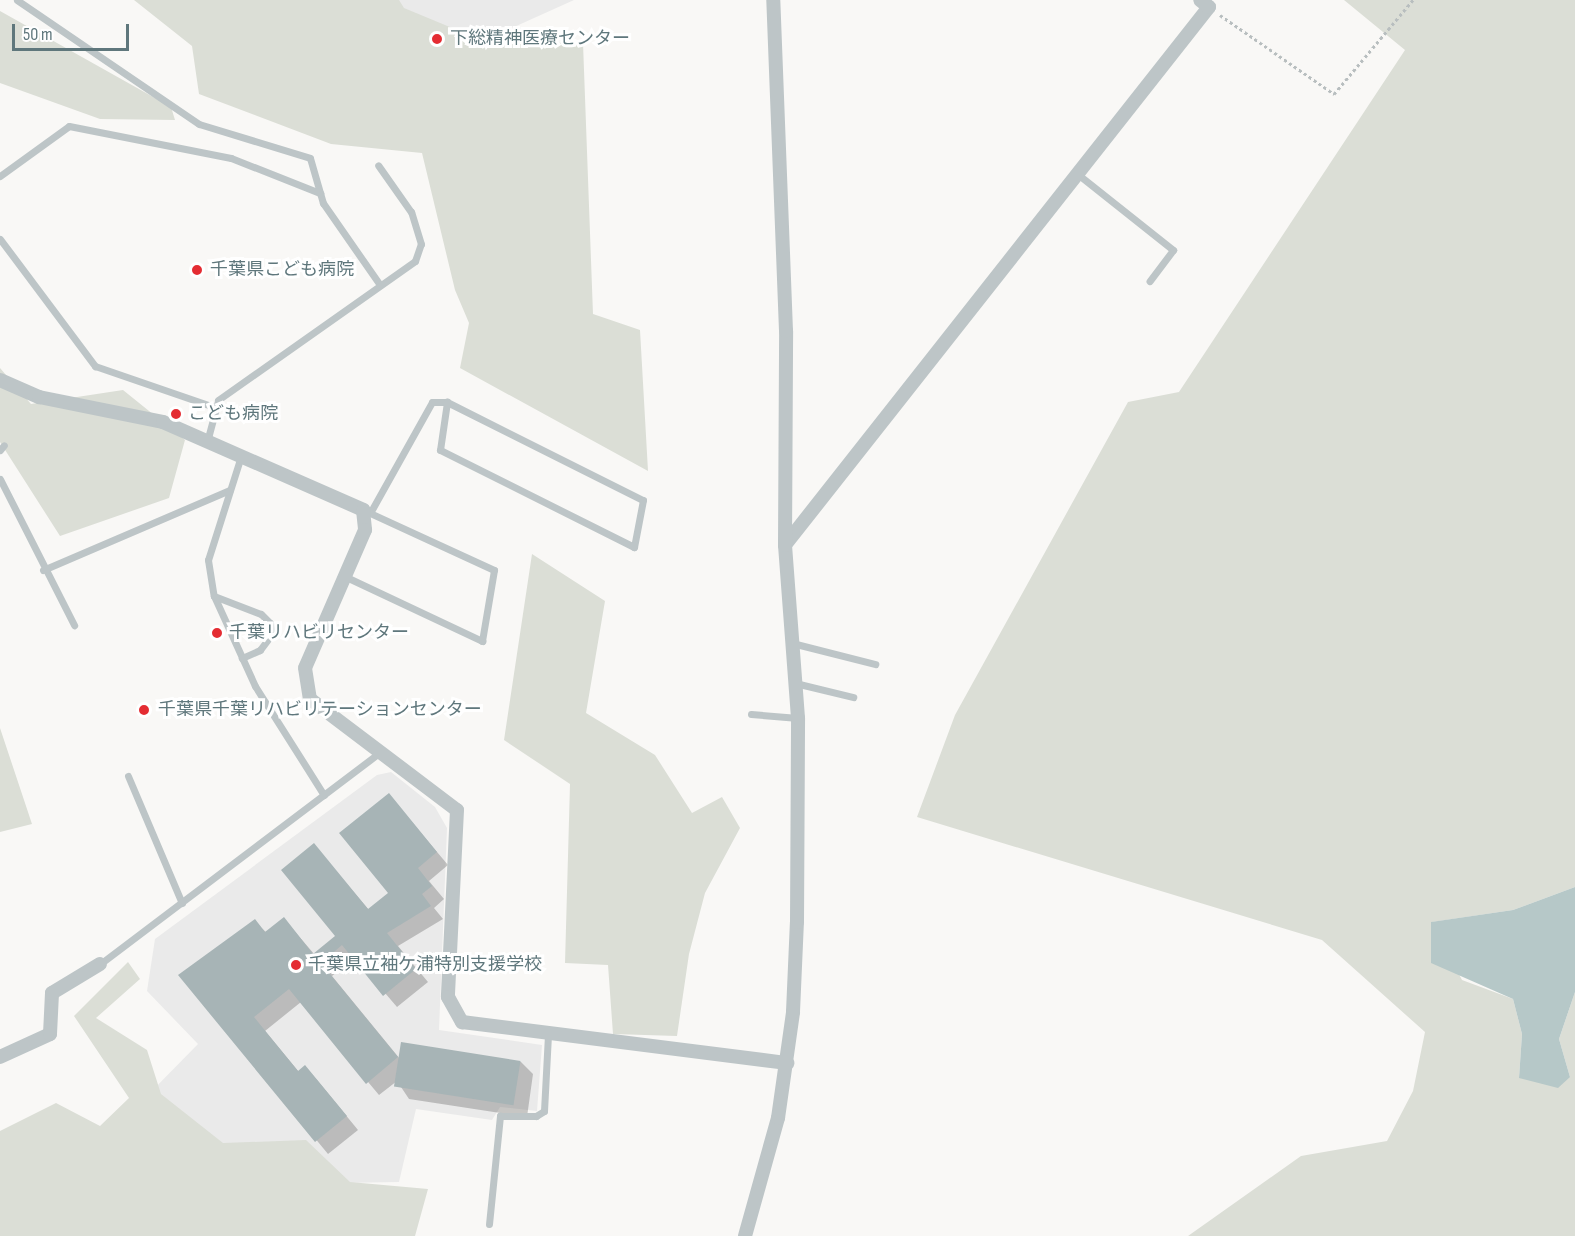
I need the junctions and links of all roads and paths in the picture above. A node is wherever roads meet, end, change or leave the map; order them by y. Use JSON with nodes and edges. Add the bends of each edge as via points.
{"nodes":[{"id":1,"x":17,"y":0,"type":"edge"},
{"id":2,"x":773,"y":0,"type":"edge"},
{"id":3,"x":1413,"y":0,"type":"edge"},
{"id":4,"x":1204,"y":4,"type":"edge"},
{"id":5,"x":378,"y":165,"type":"dead end"},
{"id":6,"x":0,"y":176,"type":"edge"},
{"id":7,"x":1080,"y":176,"type":"junction"},
{"id":8,"x":320,"y":193,"type":"junction"},
{"id":9,"x":0,"y":239,"type":"edge"},
{"id":10,"x":1150,"y":281,"type":"dead end"},
{"id":11,"x":380,"y":285,"type":"junction"},
{"id":12,"x":0,"y":380,"type":"edge"},
{"id":13,"x":447,"y":402,"type":"junction"},
{"id":14,"x":214,"y":407,"type":"junction"},
{"id":15,"x":208,"y":438,"type":"junction"},
{"id":16,"x":241,"y":456,"type":"junction"},
{"id":17,"x":0,"y":479,"type":"edge"},
{"id":18,"x":230,"y":490,"type":"junction"},
{"id":19,"x":366,"y":511,"type":"junction"},
{"id":20,"x":784,"y":545,"type":"junction"},
{"id":21,"x":43,"y":570,"type":"junction"},
{"id":22,"x":344,"y":576,"type":"junction"},
{"id":23,"x":214,"y":596,"type":"junction"},
{"id":24,"x":74,"y":625,"type":"dead end"},
{"id":25,"x":792,"y":643,"type":"junction"},
{"id":26,"x":242,"y":658,"type":"junction"},
{"id":27,"x":875,"y":664,"type":"dead end"},
{"id":28,"x":795,"y":683,"type":"junction"},
{"id":29,"x":853,"y":697,"type":"dead end"},
{"id":30,"x":751,"y":714,"type":"dead end"},
{"id":31,"x":798,"y":718,"type":"junction"},
{"id":32,"x":382,"y":751,"type":"junction"},
{"id":33,"x":128,"y":776,"type":"dead end"},
{"id":34,"x":324,"y":795,"type":"junction"},
{"id":35,"x":182,"y":903,"type":"junction"},
{"id":36,"x":100,"y":964,"type":"joint"},
{"id":37,"x":548,"y":1035,"type":"junction"},
{"id":38,"x":0,"y":1057,"type":"edge"},
{"id":39,"x":787,"y":1063,"type":"junction"},
{"id":40,"x":489,"y":1224,"type":"dead end"},
{"id":41,"x":745,"y":1236,"type":"edge"}],
"edges":[{"from":1,"to":8,"type":"lane","via":[[199,124],[310,158]]},
{"from":2,"to":20,"type":"street","via":[[786,331]]},
{"from":3,"to":4,"type":"path","via":[[1334,94]]},
{"from":4,"to":7,"type":"street"},
{"from":5,"to":11,"type":"lane","via":[[411,212],[421,244],[415,261]]},
{"from":6,"to":8,"type":"lane","via":[[69,126],[231,158]]},
{"from":7,"to":10,"type":"lane","via":[[1173,250]]},
{"from":7,"to":20,"type":"street"},
{"from":8,"to":11,"type":"lane"},
{"from":9,"to":14,"type":"lane","via":[[95,366]]},
{"from":11,"to":14,"type":"lane"},
{"from":12,"to":15,"type":"street","via":[[39,397],[163,422]]},
{"from":13,"to":13,"type":"lane","via":[[643,500],[634,547],[440,450]]},
{"from":13,"to":19,"type":"lane","via":[[432,402]]},
{"from":14,"to":15,"type":"lane"},
{"from":15,"to":16,"type":"street"},
{"from":16,"to":18,"type":"lane"},
{"from":16,"to":19,"type":"street"},
{"from":17,"to":21,"type":"lane"},
{"from":18,"to":21,"type":"lane"},
{"from":18,"to":23,"type":"lane","via":[[208,560]]},
{"from":19,"to":22,"type":"street","via":[[365,530]]},
{"from":19,"to":22,"type":"lane","via":[[494,570],[482,641]]},
{"from":20,"to":25,"type":"street"},
{"from":21,"to":24,"type":"lane"},
{"from":22,"to":32,"type":"street","via":[[305,668],[310,699]]},
{"from":23,"to":26,"type":"lane"},
{"from":23,"to":26,"type":"lane","via":[[261,614],[270,623],[272,634],[260,650]]},
{"from":25,"to":27,"type":"lane"},
{"from":25,"to":28,"type":"street"},
{"from":26,"to":34,"type":"lane"},
{"from":28,"to":29,"type":"lane"},
{"from":28,"to":31,"type":"street"},
{"from":30,"to":31,"type":"lane"},
{"from":31,"to":39,"type":"street","via":[[797,922]]},
{"from":32,"to":34,"type":"lane"},
{"from":32,"to":37,"type":"street","via":[[456,810],[448,997],[452,1011],[462,1022]]},
{"from":33,"to":35,"type":"lane"},
{"from":34,"to":35,"type":"lane"},
{"from":35,"to":36,"type":"lane"},
{"from":36,"to":38,"type":"street","via":[[52,993],[50,1034]]},
{"from":37,"to":39,"type":"street"},
{"from":37,"to":40,"type":"lane","via":[[544,1111],[536,1116],[500,1116]]},
{"from":39,"to":41,"type":"street","via":[[778,1118]]}]}
